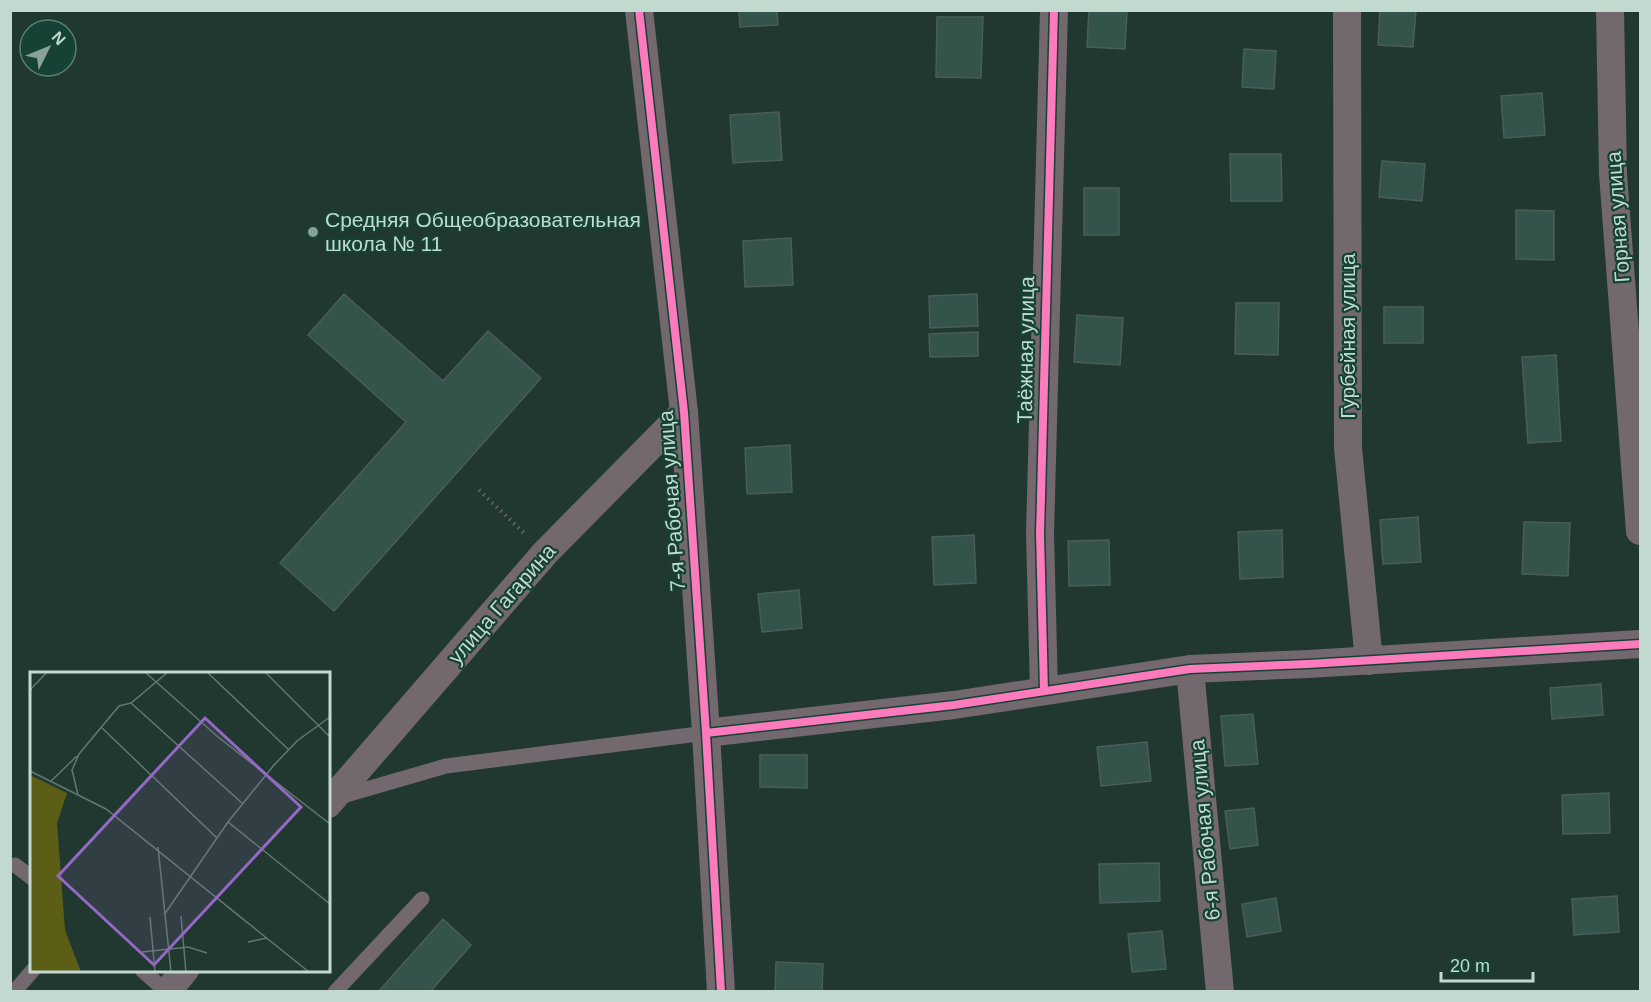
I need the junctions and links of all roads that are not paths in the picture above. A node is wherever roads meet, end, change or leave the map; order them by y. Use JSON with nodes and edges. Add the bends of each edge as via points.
{"nodes":[{"id":1,"x":639,"y":10,"type":"edge"},
{"id":2,"x":1054,"y":10,"type":"edge"},
{"id":3,"x":1347,"y":10,"type":"edge"},
{"id":4,"x":1610,"y":10,"type":"edge"},
{"id":5,"x":684,"y":412,"type":"junction"},
{"id":6,"x":1641,"y":531,"type":"edge"},
{"id":7,"x":1641,"y":644,"type":"edge"},
{"id":8,"x":1369,"y":661,"type":"junction"},
{"id":9,"x":1190,"y":669,"type":"junction"},
{"id":10,"x":1044,"y":691,"type":"junction"},
{"id":11,"x":706,"y":733,"type":"junction"},
{"id":12,"x":331,"y":801,"type":"edge"},
{"id":13,"x":15,"y":865,"type":"dead end"},
{"id":14,"x":30,"y":876,"type":"edge"},
{"id":15,"x":422,"y":899,"type":"dead end"},
{"id":16,"x":31,"y":972,"type":"edge"},
{"id":17,"x":144,"y":972,"type":"edge"},
{"id":18,"x":183,"y":972,"type":"edge"},
{"id":19,"x":14,"y":992,"type":"edge"},
{"id":20,"x":167,"y":992,"type":"edge"},
{"id":21,"x":335,"y":992,"type":"edge"},
{"id":22,"x":721,"y":992,"type":"edge"},
{"id":23,"x":1220,"y":992,"type":"edge"}],
"edges":[{"from":1,"to":5,"type":"street","name":"7-я Рабочая улица"},
{"from":2,"to":10,"type":"street","name":"Таёжная улица","via":[[1040,534]]},
{"from":3,"to":8,"type":"street","name":"Гурбейная улица","via":[[1348,448]]},
{"from":4,"to":6,"type":"street","name":"Горная улица","via":[[1613,174]]},
{"from":5,"to":11,"type":"street","name":"7-я Рабочая улица"},
{"from":5,"to":12,"type":"street","name":"улица Гагарина","via":[[545,553]]},
{"from":7,"to":8,"type":"street"},
{"from":8,"to":9,"type":"street"},
{"from":9,"to":10,"type":"street"},
{"from":9,"to":23,"type":"street","name":"6-я Рабочая улица"},
{"from":10,"to":11,"type":"street"},
{"from":11,"to":12,"type":"lane","via":[[446,765]]},
{"from":11,"to":22,"type":"street","name":"7-я Рабочая улица"},
{"from":13,"to":14,"type":"lane"},
{"from":15,"to":21,"type":"lane"},
{"from":16,"to":19,"type":"lane"},
{"from":17,"to":20,"type":"lane"},
{"from":18,"to":20,"type":"street"}]}
